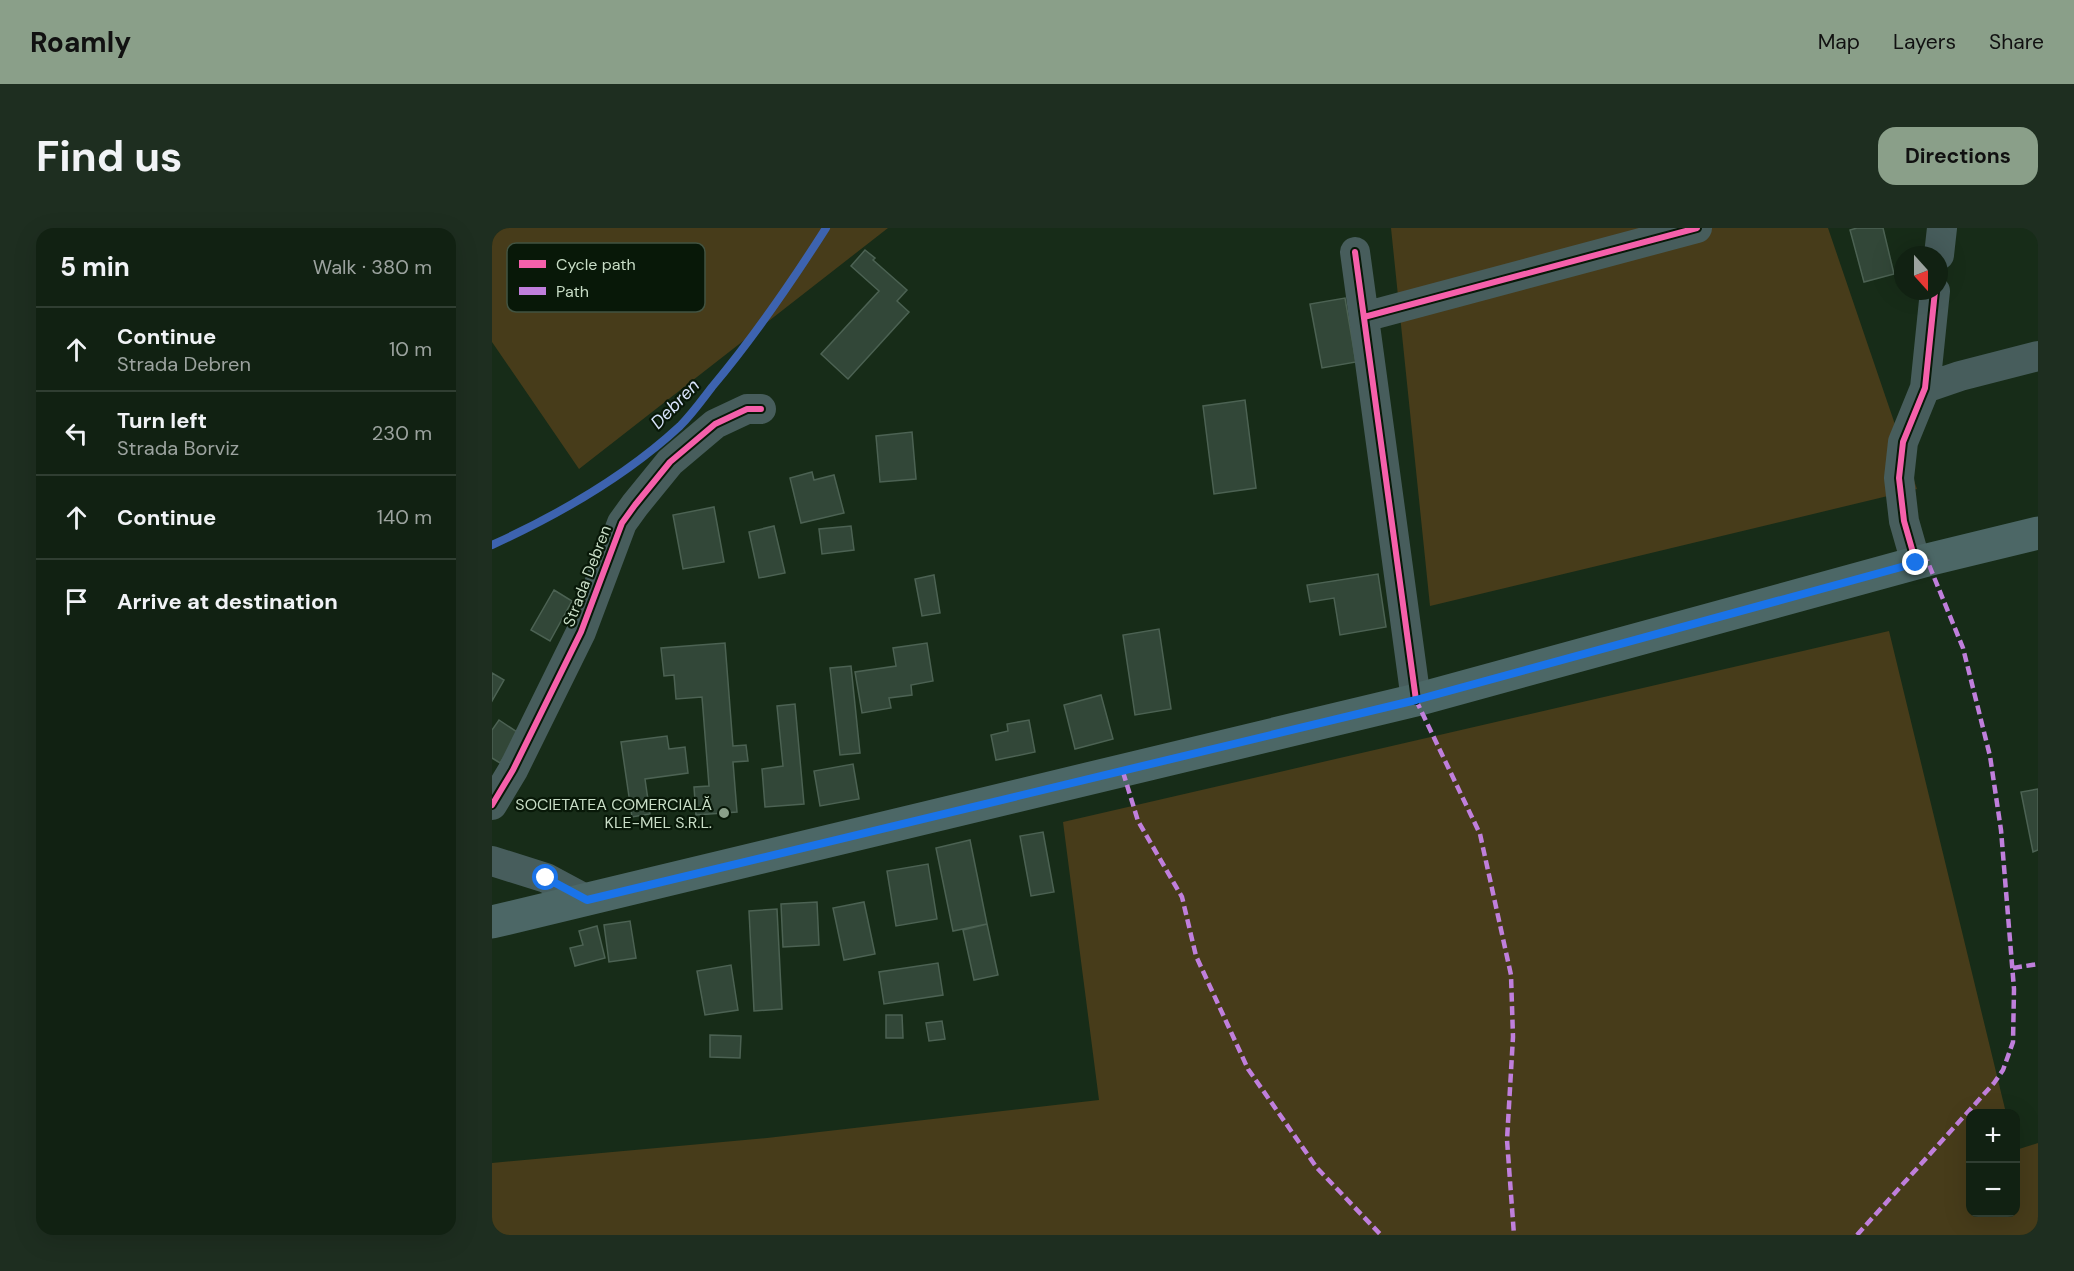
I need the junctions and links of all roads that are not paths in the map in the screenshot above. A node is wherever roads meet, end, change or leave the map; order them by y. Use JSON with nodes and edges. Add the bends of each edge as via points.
{"nodes":[{"id":1,"x":1696,"y":228,"type":"edge"},
{"id":2,"x":1942,"y":228,"type":"edge"},
{"id":3,"x":1940,"y":246,"type":"edge"},
{"id":4,"x":1355,"y":252,"type":"dead end"},
{"id":5,"x":1934,"y":300,"type":"edge"},
{"id":6,"x":1364,"y":316,"type":"junction"},
{"id":7,"x":2038,"y":357,"type":"edge"},
{"id":8,"x":1925,"y":388,"type":"junction"},
{"id":9,"x":761,"y":408,"type":"dead end"},
{"id":10,"x":2038,"y":533,"type":"edge"},
{"id":11,"x":1916,"y":563,"type":"junction"},
{"id":12,"x":1416,"y":700,"type":"junction"},
{"id":13,"x":492,"y":805,"type":"edge"},
{"id":14,"x":492,"y":861,"type":"edge"},
{"id":15,"x":587,"y":900,"type":"junction"},
{"id":16,"x":492,"y":922,"type":"edge"}],
"edges":[{"from":1,"to":6,"type":"street"},
{"from":2,"to":3,"type":"street"},
{"from":4,"to":6,"type":"street"},
{"from":5,"to":8,"type":"street"},
{"from":6,"to":12,"type":"street"},
{"from":7,"to":8,"type":"street"},
{"from":8,"to":11,"type":"street","via":[[1902,442],[1899,478],[1904,521]]},
{"from":9,"to":13,"type":"street","name":"Strada Debren","via":[[747,409],[715,424],[670,462],[634,505],[622,524],[581,632]]},
{"from":10,"to":11,"type":"main road"},
{"from":11,"to":12,"type":"main road"},
{"from":12,"to":15,"type":"main road"},
{"from":14,"to":15,"type":"street","via":[[546,878]]},
{"from":15,"to":16,"type":"main road"}]}
